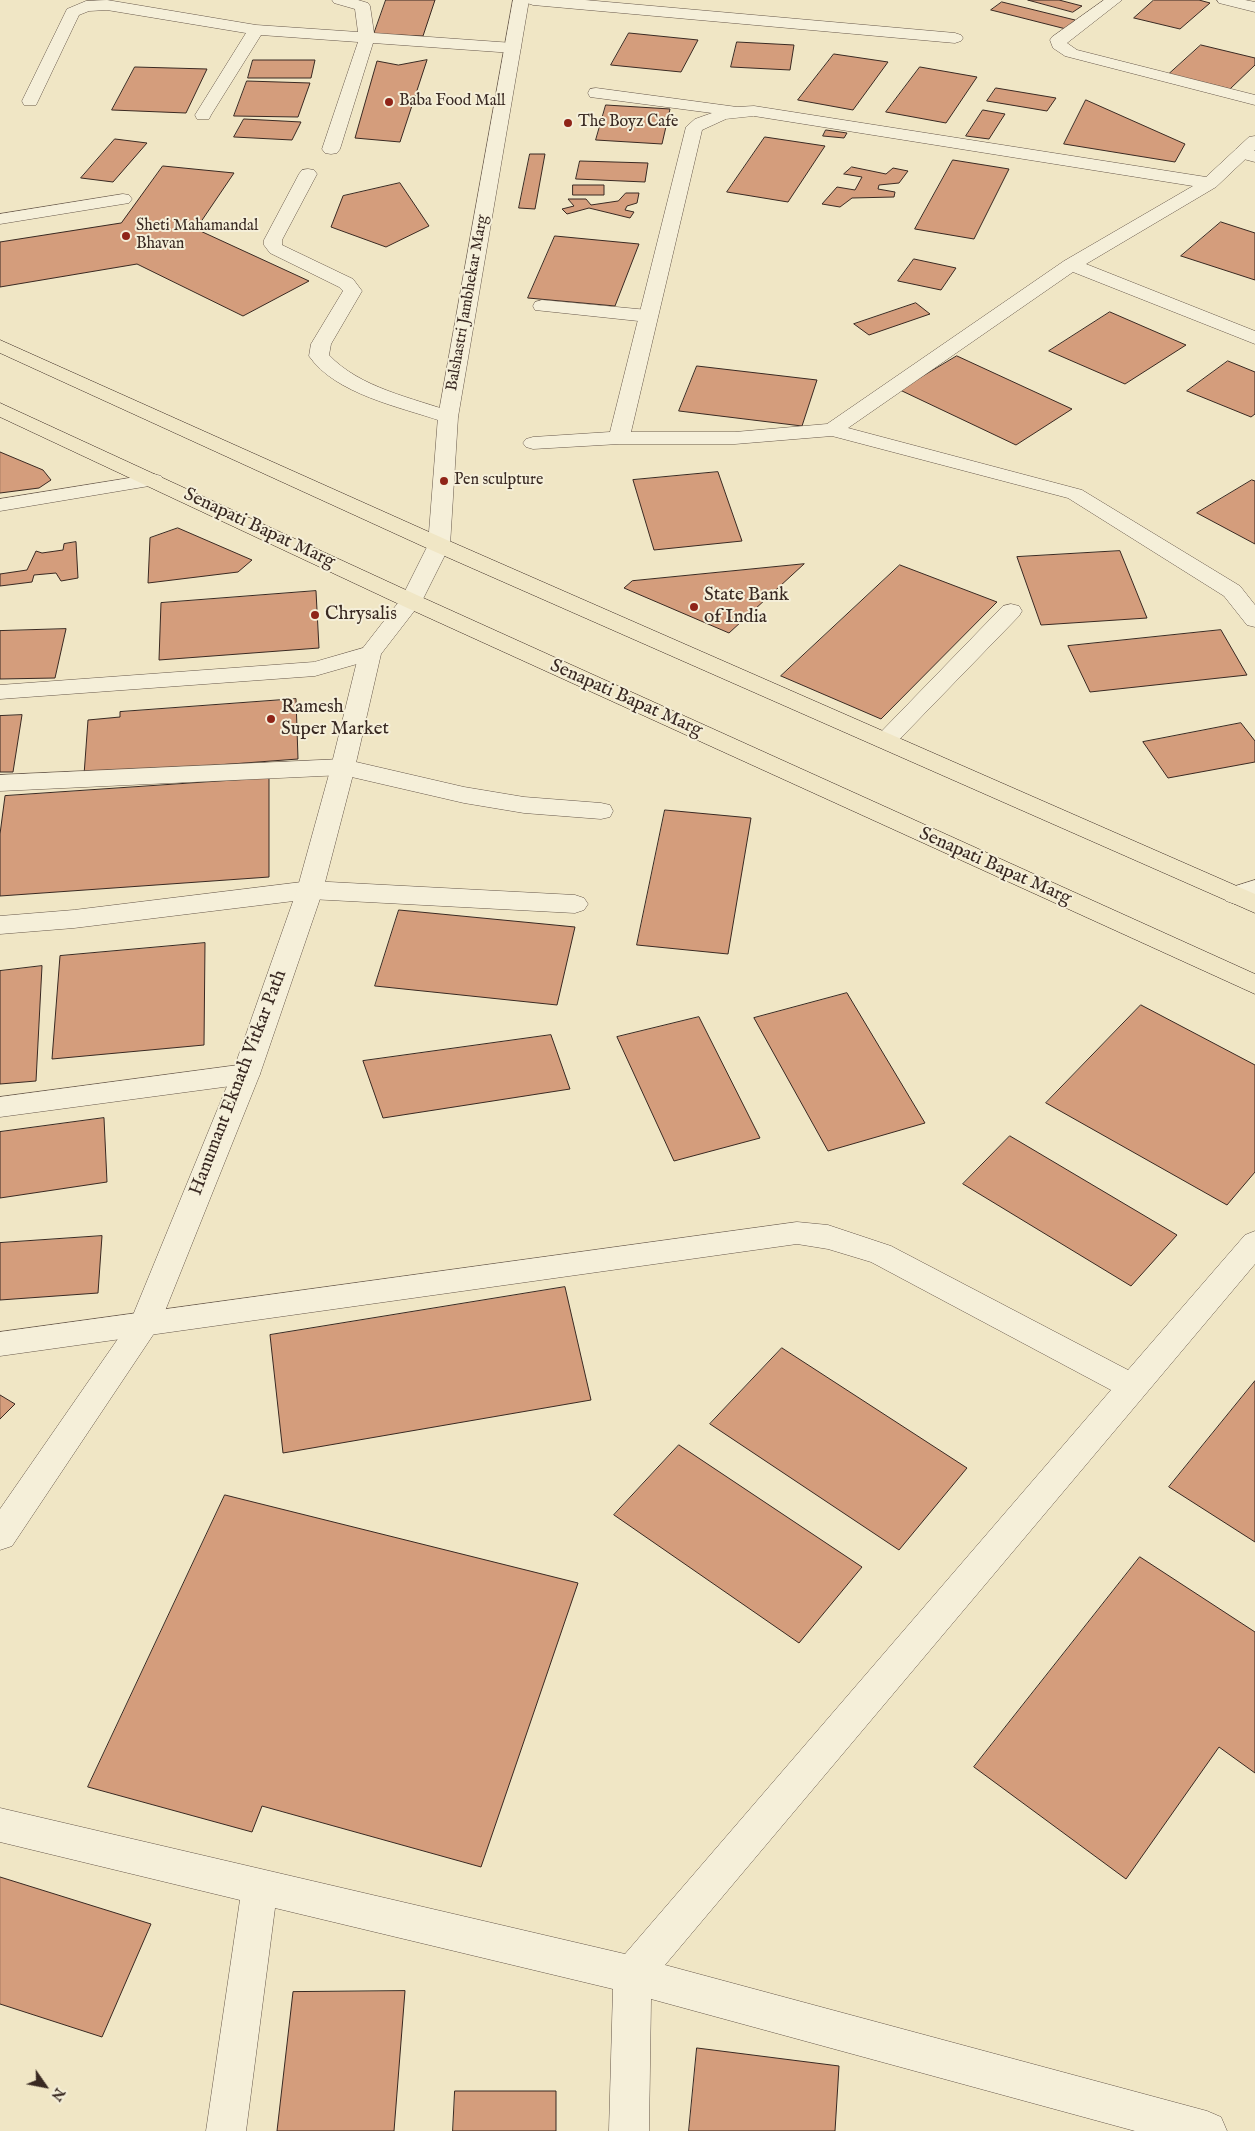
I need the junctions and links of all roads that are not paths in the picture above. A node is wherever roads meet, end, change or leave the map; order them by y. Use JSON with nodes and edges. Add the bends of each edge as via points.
{"nodes":[{"id":1,"x":178,"y":0,"type":"edge"},
{"id":2,"x":340,"y":0,"type":"edge"},
{"id":3,"x":521,"y":0,"type":"edge"},
{"id":4,"x":533,"y":0,"type":"edge"},
{"id":5,"x":1114,"y":0,"type":"edge"},
{"id":6,"x":1225,"y":0,"type":"edge"},
{"id":7,"x":1255,"y":7,"type":"edge"},
{"id":8,"x":155,"y":13,"type":"junction"},
{"id":9,"x":256,"y":30,"type":"junction"},
{"id":10,"x":368,"y":38,"type":"junction"},
{"id":11,"x":955,"y":38,"type":"dead end"},
{"id":12,"x":512,"y":48,"type":"junction"},
{"id":13,"x":596,"y":92,"type":"dead end"},
{"id":14,"x":1255,"y":100,"type":"edge"},
{"id":15,"x":30,"y":101,"type":"dead end"},
{"id":16,"x":739,"y":112,"type":"junction"},
{"id":17,"x":203,"y":115,"type":"dead end"},
{"id":18,"x":1255,"y":141,"type":"edge"},
{"id":19,"x":331,"y":150,"type":"dead end"},
{"id":20,"x":1248,"y":155,"type":"edge"},
{"id":21,"x":308,"y":174,"type":"dead end"},
{"id":22,"x":1210,"y":183,"type":"junction"},
{"id":23,"x":123,"y":199,"type":"dead end"},
{"id":24,"x":0,"y":219,"type":"edge"},
{"id":25,"x":1071,"y":265,"type":"junction"},
{"id":26,"x":542,"y":306,"type":"dead end"},
{"id":27,"x":648,"y":316,"type":"junction"},
{"id":28,"x":1255,"y":338,"type":"edge"},
{"id":29,"x":0,"y":346,"type":"edge"},
{"id":30,"x":0,"y":409,"type":"edge"},
{"id":31,"x":448,"y":417,"type":"junction"},
{"id":32,"x":832,"y":430,"type":"junction"},
{"id":33,"x":619,"y":438,"type":"junction"},
{"id":34,"x":532,"y":443,"type":"dead end"},
{"id":35,"x":154,"y":480,"type":"junction"},
{"id":36,"x":0,"y":505,"type":"edge"},
{"id":37,"x":439,"y":545,"type":"junction"},
{"id":38,"x":411,"y":601,"type":"junction"},
{"id":39,"x":1011,"y":611,"type":"dead end"},
{"id":40,"x":1255,"y":620,"type":"edge"},
{"id":41,"x":370,"y":653,"type":"junction"},
{"id":42,"x":0,"y":692,"type":"edge"},
{"id":43,"x":885,"y":741,"type":"junction"},
{"id":44,"x":343,"y":767,"type":"junction"},
{"id":45,"x":0,"y":783,"type":"edge"},
{"id":46,"x":601,"y":811,"type":"dead end"},
{"id":47,"x":310,"y":890,"type":"junction"},
{"id":48,"x":1248,"y":896,"type":"edge"},
{"id":49,"x":575,"y":904,"type":"dead end"},
{"id":50,"x":0,"y":925,"type":"edge"},
{"id":51,"x":1255,"y":985,"type":"edge"},
{"id":52,"x":246,"y":1074,"type":"junction"},
{"id":53,"x":0,"y":1107,"type":"edge"},
{"id":54,"x":1255,"y":1243,"type":"edge"},
{"id":55,"x":144,"y":1326,"type":"junction"},
{"id":56,"x":0,"y":1344,"type":"edge"},
{"id":57,"x":1132,"y":1387,"type":"junction"},
{"id":58,"x":0,"y":1536,"type":"edge"},
{"id":59,"x":0,"y":1825,"type":"edge"},
{"id":60,"x":260,"y":1886,"type":"junction"},
{"id":61,"x":632,"y":1975,"type":"junction"},
{"id":62,"x":226,"y":2131,"type":"edge"},
{"id":63,"x":629,"y":2131,"type":"edge"},
{"id":64,"x":1207,"y":2131,"type":"edge"}],
"edges":[{"from":1,"to":8,"type":"street"},
{"from":2,"to":10,"type":"street","via":[[362,6]]},
{"from":3,"to":12,"type":"street","name":"Balshastri Jambhekar Marg"},
{"from":4,"to":11,"type":"street"},
{"from":5,"to":14,"type":"street","via":[[1058,40],[1059,46],[1071,54]]},
{"from":6,"to":7,"type":"street"},
{"from":8,"to":9,"type":"street"},
{"from":8,"to":15,"type":"street","via":[[107,5],[86,6],[72,12]]},
{"from":9,"to":10,"type":"street"},
{"from":9,"to":17,"type":"street"},
{"from":10,"to":12,"type":"street"},
{"from":10,"to":19,"type":"street"},
{"from":12,"to":31,"type":"street","name":"Balshastri Jambhekar Marg"},
{"from":13,"to":16,"type":"street"},
{"from":16,"to":22,"type":"street","via":[[754,111]]},
{"from":16,"to":27,"type":"street","via":[[722,114],[694,127]]},
{"from":18,"to":20,"type":"street"},
{"from":20,"to":22,"type":"street"},
{"from":21,"to":31,"type":"street","via":[[273,245],[346,284],[353,292],[321,344],[319,356],[341,377]]},
{"from":22,"to":25,"type":"street"},
{"from":23,"to":24,"type":"street"},
{"from":25,"to":28,"type":"street"},
{"from":25,"to":32,"type":"street"},
{"from":26,"to":27,"type":"street"},
{"from":27,"to":33,"type":"street"},
{"from":29,"to":37,"type":"main road"},
{"from":30,"to":35,"type":"main road","name":"Senapati Bapat Marg"},
{"from":31,"to":37,"type":"street","name":"Balshastri Jambhekar Marg"},
{"from":32,"to":33,"type":"street","via":[[735,438]]},
{"from":32,"to":40,"type":"street","via":[[1075,494],[1232,591]]},
{"from":33,"to":34,"type":"street"},
{"from":35,"to":36,"type":"street"},
{"from":35,"to":38,"type":"main road","name":"Senapati Bapat Marg"},
{"from":37,"to":38,"type":"street","name":"Balshastri Jambhekar Marg"},
{"from":37,"to":43,"type":"main road"},
{"from":38,"to":41,"type":"street","name":"Hanumant Eknath Vitkar Path"},
{"from":38,"to":51,"type":"main road","name":"Senapati Bapat Marg"},
{"from":39,"to":43,"type":"street"},
{"from":41,"to":42,"type":"street","via":[[315,669]]},
{"from":41,"to":44,"type":"street","name":"Hanumant Eknath Vitkar Path"},
{"from":43,"to":48,"type":"main road"},
{"from":44,"to":45,"type":"street"},
{"from":44,"to":46,"type":"street","via":[[464,795],[524,805]]},
{"from":44,"to":47,"type":"street","name":"Hanumant Eknath Vitkar Path"},
{"from":47,"to":49,"type":"street"},
{"from":47,"to":50,"type":"street"},
{"from":47,"to":52,"type":"street","name":"Hanumant Eknath Vitkar Path"},
{"from":52,"to":53,"type":"street"},
{"from":52,"to":55,"type":"street","name":"Hanumant Eknath Vitkar Path"},
{"from":54,"to":57,"type":"street"},
{"from":55,"to":56,"type":"street"},
{"from":55,"to":57,"type":"street","via":[[797,1233],[828,1237],[881,1254]]},
{"from":55,"to":58,"type":"street","name":"Hanumant Eknath Vitkar Path"},
{"from":57,"to":61,"type":"street"},
{"from":59,"to":60,"type":"street"},
{"from":60,"to":61,"type":"street"},
{"from":60,"to":62,"type":"street"},
{"from":61,"to":63,"type":"street"},
{"from":61,"to":64,"type":"street"}]}
